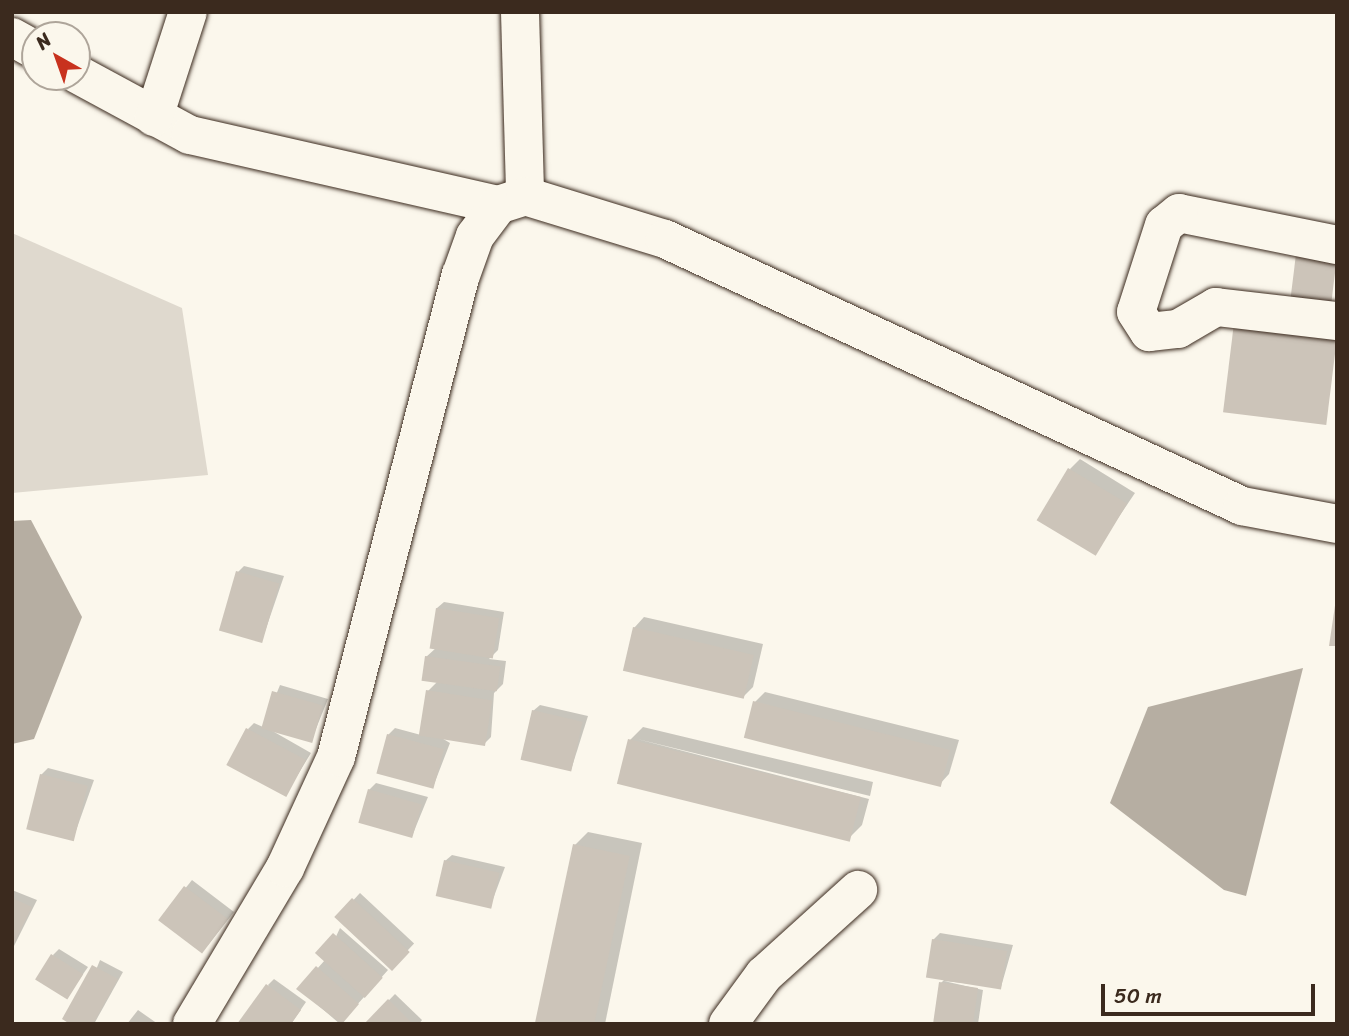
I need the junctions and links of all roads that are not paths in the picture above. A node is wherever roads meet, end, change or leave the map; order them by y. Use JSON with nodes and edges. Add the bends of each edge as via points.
{"nodes":[{"id":1,"x":188,"y":12,"type":"edge"},
{"id":2,"x":520,"y":12,"type":"edge"},
{"id":3,"x":91,"y":82,"type":"edge"},
{"id":4,"x":155,"y":117,"type":"junction"},
{"id":5,"x":512,"y":200,"type":"junction"},
{"id":6,"x":1337,"y":245,"type":"edge"},
{"id":7,"x":1337,"y":321,"type":"edge"},
{"id":8,"x":1337,"y":524,"type":"edge"},
{"id":9,"x":858,"y":890,"type":"dead end"},
{"id":10,"x":192,"y":1024,"type":"edge"},
{"id":11,"x":728,"y":1024,"type":"edge"}],
"edges":[{"from":1,"to":4,"type":"street"},
{"from":2,"to":5,"type":"street"},
{"from":3,"to":4,"type":"street"},
{"from":4,"to":5,"type":"street","via":[[190,135],[311,167]]},
{"from":5,"to":8,"type":"street","via":[[666,239],[1242,506]]},
{"from":5,"to":10,"type":"street","via":[[475,236],[461,275],[336,757],[285,868]]},
{"from":6,"to":7,"type":"street","via":[[1179,213],[1164,225],[1136,312],[1149,332],[1178,329],[1216,307]]},
{"from":9,"to":11,"type":"street","via":[[764,975]]}]}
